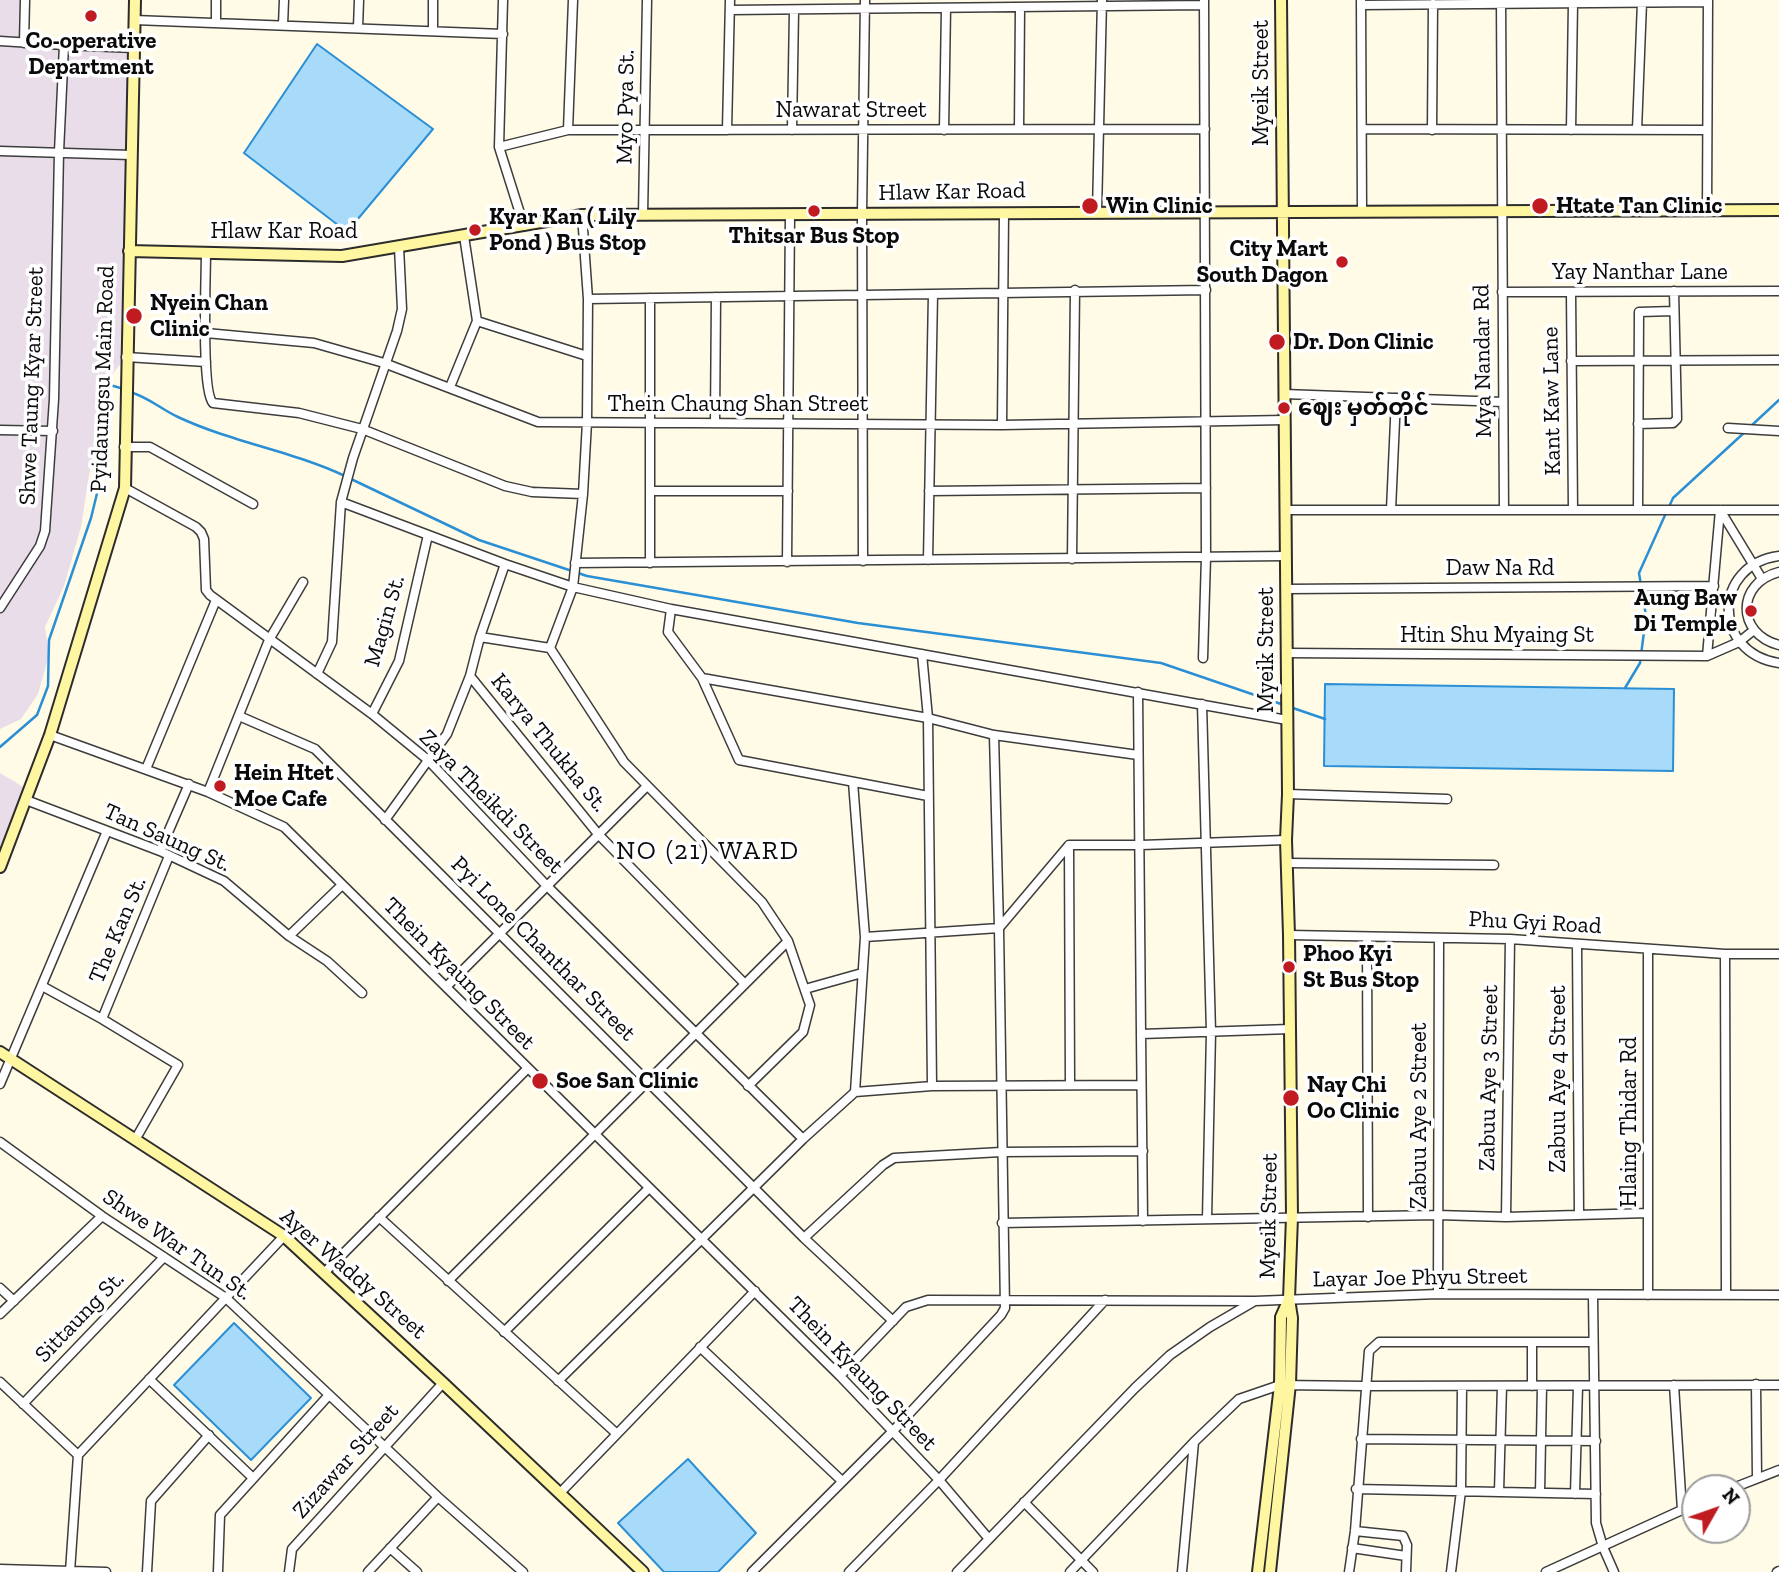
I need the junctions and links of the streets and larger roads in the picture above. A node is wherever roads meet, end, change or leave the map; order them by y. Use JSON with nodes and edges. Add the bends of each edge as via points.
{"nodes":[{"id":1,"x":25,"y":0,"type":"edge"},
{"id":2,"x":135,"y":0,"type":"edge"},
{"id":3,"x":216,"y":0,"type":"edge"},
{"id":4,"x":284,"y":0,"type":"edge"},
{"id":5,"x":359,"y":0,"type":"edge"},
{"id":6,"x":433,"y":0,"type":"edge"},
{"id":7,"x":503,"y":0,"type":"edge"},
{"id":8,"x":573,"y":0,"type":"edge"},
{"id":9,"x":648,"y":0,"type":"edge"},
{"id":10,"x":730,"y":0,"type":"edge"},
{"id":11,"x":1281,"y":0,"type":"edge"},
{"id":12,"x":1708,"y":1,"type":"edge"},
{"id":13,"x":1501,"y":2,"type":"edge"},
{"id":14,"x":1642,"y":2,"type":"junction"},
{"id":15,"x":1102,"y":3,"type":"edge"},
{"id":16,"x":1204,"y":3,"type":"edge"},
{"id":17,"x":1361,"y":3,"type":"edge"},
{"id":18,"x":1573,"y":3,"type":"junction"},
{"id":19,"x":865,"y":4,"type":"edge"},
{"id":20,"x":1433,"y":4,"type":"junction"},
{"id":21,"x":1020,"y":7,"type":"junction"},
{"id":22,"x":946,"y":8,"type":"junction"},
{"id":23,"x":730,"y":10,"type":"junction"},
{"id":24,"x":794,"y":10,"type":"junction"},
{"id":25,"x":134,"y":20,"type":"junction"},
{"id":26,"x":216,"y":23,"type":"junction"},
{"id":27,"x":283,"y":25,"type":"junction"},
{"id":28,"x":358,"y":28,"type":"junction"},
{"id":29,"x":433,"y":31,"type":"junction"},
{"id":30,"x":503,"y":34,"type":"junction"},
{"id":31,"x":0,"y":41,"type":"edge"},
{"id":32,"x":24,"y":43,"type":"junction"},
{"id":33,"x":64,"y":45,"type":"junction"},
{"id":34,"x":134,"y":48,"type":"junction"},
{"id":35,"x":1019,"y":129,"type":"junction"},
{"id":36,"x":1099,"y":129,"type":"junction"},
{"id":37,"x":1205,"y":129,"type":"junction"},
{"id":38,"x":1362,"y":129,"type":"junction"},
{"id":39,"x":568,"y":130,"type":"junction"},
{"id":40,"x":645,"y":130,"type":"junction"},
{"id":41,"x":727,"y":130,"type":"junction"},
{"id":42,"x":792,"y":130,"type":"junction"},
{"id":43,"x":863,"y":130,"type":"junction"},
{"id":44,"x":944,"y":130,"type":"junction"},
{"id":45,"x":1432,"y":130,"type":"junction"},
{"id":46,"x":1501,"y":130,"type":"junction"},
{"id":47,"x":1571,"y":130,"type":"junction"},
{"id":48,"x":1637,"y":130,"type":"junction"},
{"id":49,"x":1707,"y":130,"type":"junction"},
{"id":50,"x":499,"y":147,"type":"junction"},
{"id":51,"x":0,"y":151,"type":"edge"},
{"id":52,"x":59,"y":152,"type":"junction"},
{"id":53,"x":131,"y":155,"type":"junction"},
{"id":54,"x":1779,"y":210,"type":"edge"},
{"id":55,"x":1283,"y":211,"type":"junction"},
{"id":56,"x":1362,"y":211,"type":"junction"},
{"id":57,"x":1501,"y":211,"type":"junction"},
{"id":58,"x":1707,"y":211,"type":"junction"},
{"id":59,"x":1097,"y":212,"type":"junction"},
{"id":60,"x":1206,"y":212,"type":"junction"},
{"id":61,"x":1003,"y":213,"type":"junction"},
{"id":62,"x":862,"y":214,"type":"junction"},
{"id":63,"x":582,"y":215,"type":"junction"},
{"id":64,"x":643,"y":215,"type":"junction"},
{"id":65,"x":790,"y":215,"type":"junction"},
{"id":66,"x":524,"y":226,"type":"junction"},
{"id":67,"x":464,"y":236,"type":"junction"},
{"id":68,"x":399,"y":247,"type":"junction"},
{"id":69,"x":129,"y":251,"type":"junction"},
{"id":70,"x":206,"y":252,"type":"junction"},
{"id":71,"x":1075,"y":290,"type":"junction"},
{"id":72,"x":1206,"y":290,"type":"junction"},
{"id":73,"x":1779,"y":291,"type":"edge"},
{"id":74,"x":1502,"y":292,"type":"junction"},
{"id":75,"x":1571,"y":292,"type":"junction"},
{"id":76,"x":1674,"y":292,"type":"junction"},
{"id":77,"x":1003,"y":293,"type":"junction"},
{"id":78,"x":933,"y":294,"type":"junction"},
{"id":79,"x":862,"y":295,"type":"junction"},
{"id":80,"x":790,"y":296,"type":"junction"},
{"id":81,"x":716,"y":297,"type":"junction"},
{"id":82,"x":650,"y":298,"type":"junction"},
{"id":83,"x":588,"y":299,"type":"junction"},
{"id":84,"x":1674,"y":311,"type":"junction"},
{"id":85,"x":477,"y":321,"type":"junction"},
{"id":86,"x":206,"y":332,"type":"junction"},
{"id":87,"x":587,"y":356,"type":"junction"},
{"id":88,"x":126,"y":357,"type":"junction"},
{"id":89,"x":1779,"y":360,"type":"edge"},
{"id":90,"x":1638,"y":361,"type":"junction"},
{"id":91,"x":1674,"y":361,"type":"junction"},
{"id":92,"x":206,"y":362,"type":"junction"},
{"id":93,"x":1571,"y":362,"type":"junction"},
{"id":94,"x":384,"y":363,"type":"junction"},
{"id":95,"x":450,"y":387,"type":"junction"},
{"id":96,"x":1284,"y":394,"type":"junction"},
{"id":97,"x":1396,"y":398,"type":"junction"},
{"id":98,"x":1503,"y":402,"type":"junction"},
{"id":99,"x":1284,"y":420,"type":"junction"},
{"id":100,"x":587,"y":422,"type":"junction"},
{"id":101,"x":1206,"y":422,"type":"junction"},
{"id":102,"x":650,"y":423,"type":"junction"},
{"id":103,"x":715,"y":423,"type":"junction"},
{"id":104,"x":788,"y":424,"type":"junction"},
{"id":105,"x":863,"y":424,"type":"junction"},
{"id":106,"x":1073,"y":424,"type":"junction"},
{"id":107,"x":1638,"y":424,"type":"junction"},
{"id":108,"x":930,"y":425,"type":"junction"},
{"id":109,"x":1002,"y":425,"type":"junction"},
{"id":110,"x":1728,"y":428,"type":"dead end"},
{"id":111,"x":362,"y":429,"type":"junction"},
{"id":112,"x":0,"y":430,"type":"edge"},
{"id":113,"x":52,"y":431,"type":"junction"},
{"id":114,"x":1779,"y":431,"type":"edge"},
{"id":115,"x":124,"y":447,"type":"junction"},
{"id":116,"x":125,"y":488,"type":"junction"},
{"id":117,"x":1206,"y":488,"type":"junction"},
{"id":118,"x":1073,"y":489,"type":"junction"},
{"id":119,"x":650,"y":491,"type":"junction"},
{"id":120,"x":788,"y":491,"type":"junction"},
{"id":121,"x":929,"y":491,"type":"junction"},
{"id":122,"x":583,"y":494,"type":"junction"},
{"id":123,"x":342,"y":498,"type":"junction"},
{"id":124,"x":253,"y":504,"type":"dead end"},
{"id":125,"x":1285,"y":510,"type":"junction"},
{"id":126,"x":1391,"y":510,"type":"junction"},
{"id":127,"x":1504,"y":510,"type":"junction"},
{"id":128,"x":1573,"y":510,"type":"junction"},
{"id":129,"x":1638,"y":510,"type":"junction"},
{"id":130,"x":1720,"y":510,"type":"junction"},
{"id":131,"x":1779,"y":510,"type":"edge"},
{"id":132,"x":428,"y":535,"type":"junction"},
{"id":133,"x":1286,"y":556,"type":"junction"},
{"id":134,"x":1779,"y":556,"type":"edge"},
{"id":135,"x":1206,"y":557,"type":"junction"},
{"id":136,"x":1072,"y":559,"type":"junction"},
{"id":137,"x":928,"y":560,"type":"junction"},
{"id":138,"x":863,"y":561,"type":"junction"},
{"id":139,"x":787,"y":562,"type":"junction"},
{"id":140,"x":650,"y":563,"type":"junction"},
{"id":141,"x":505,"y":564,"type":"junction"},
{"id":142,"x":575,"y":564,"type":"junction"},
{"id":143,"x":1752,"y":565,"type":"junction"},
{"id":144,"x":1779,"y":572,"type":"edge"},
{"id":145,"x":1762,"y":579,"type":"junction"},
{"id":146,"x":303,"y":582,"type":"dead end"},
{"id":147,"x":574,"y":582,"type":"junction"},
{"id":148,"x":1714,"y":586,"type":"junction"},
{"id":149,"x":1286,"y":589,"type":"junction"},
{"id":150,"x":216,"y":600,"type":"junction"},
{"id":151,"x":0,"y":608,"type":"edge"},
{"id":152,"x":671,"y":609,"type":"junction"},
{"id":153,"x":1754,"y":630,"type":"junction"},
{"id":154,"x":480,"y":637,"type":"junction"},
{"id":155,"x":269,"y":640,"type":"junction"},
{"id":156,"x":1739,"y":642,"type":"junction"},
{"id":157,"x":1779,"y":645,"type":"edge"},
{"id":158,"x":550,"y":648,"type":"junction"},
{"id":159,"x":1287,"y":653,"type":"junction"},
{"id":160,"x":922,"y":654,"type":"junction"},
{"id":161,"x":1707,"y":656,"type":"junction"},
{"id":162,"x":1203,"y":658,"type":"dead end"},
{"id":163,"x":1779,"y":663,"type":"edge"},
{"id":164,"x":317,"y":674,"type":"junction"},
{"id":165,"x":470,"y":676,"type":"junction"},
{"id":166,"x":702,"y":678,"type":"junction"},
{"id":167,"x":1138,"y":692,"type":"junction"},
{"id":168,"x":1202,"y":704,"type":"junction"},
{"id":169,"x":372,"y":714,"type":"junction"},
{"id":170,"x":239,"y":716,"type":"junction"},
{"id":171,"x":928,"y":718,"type":"junction"},
{"id":172,"x":1287,"y":720,"type":"junction"},
{"id":173,"x":994,"y":734,"type":"junction"},
{"id":174,"x":50,"y":735,"type":"junction"},
{"id":175,"x":1138,"y":755,"type":"junction"},
{"id":176,"x":428,"y":760,"type":"junction"},
{"id":177,"x":146,"y":769,"type":"junction"},
{"id":178,"x":853,"y":782,"type":"junction"},
{"id":179,"x":189,"y":784,"type":"junction"},
{"id":180,"x":646,"y":787,"type":"junction"},
{"id":181,"x":208,"y":792,"type":"junction"},
{"id":182,"x":1288,"y":794,"type":"junction"},
{"id":183,"x":928,"y":796,"type":"junction"},
{"id":184,"x":1447,"y":799,"type":"dead end"},
{"id":185,"x":26,"y":800,"type":"junction"},
{"id":186,"x":385,"y":820,"type":"junction"},
{"id":187,"x":107,"y":831,"type":"junction"},
{"id":188,"x":598,"y":834,"type":"junction"},
{"id":189,"x":1286,"y":840,"type":"junction"},
{"id":190,"x":1205,"y":843,"type":"junction"},
{"id":191,"x":1069,"y":845,"type":"junction"},
{"id":192,"x":1140,"y":845,"type":"junction"},
{"id":193,"x":160,"y":851,"type":"junction"},
{"id":194,"x":169,"y":856,"type":"junction"},
{"id":195,"x":1287,"y":863,"type":"junction"},
{"id":196,"x":1494,"y":866,"type":"dead end"},
{"id":197,"x":0,"y":867,"type":"edge"},
{"id":198,"x":342,"y":885,"type":"junction"},
{"id":199,"x":547,"y":886,"type":"junction"},
{"id":200,"x":999,"y":928,"type":"junction"},
{"id":201,"x":500,"y":932,"type":"junction"},
{"id":202,"x":930,"y":933,"type":"junction"},
{"id":203,"x":1289,"y":935,"type":"junction"},
{"id":204,"x":289,"y":936,"type":"junction"},
{"id":205,"x":865,"y":937,"type":"junction"},
{"id":206,"x":1367,"y":938,"type":"junction"},
{"id":207,"x":1439,"y":939,"type":"junction"},
{"id":208,"x":1510,"y":939,"type":"junction"},
{"id":209,"x":788,"y":941,"type":"junction"},
{"id":210,"x":1577,"y":944,"type":"junction"},
{"id":211,"x":1648,"y":949,"type":"junction"},
{"id":212,"x":1725,"y":954,"type":"junction"},
{"id":213,"x":1779,"y":954,"type":"edge"},
{"id":214,"x":862,"y":973,"type":"junction"},
{"id":215,"x":745,"y":984,"type":"junction"},
{"id":216,"x":42,"y":986,"type":"junction"},
{"id":217,"x":446,"y":987,"type":"junction"},
{"id":218,"x":805,"y":989,"type":"junction"},
{"id":219,"x":362,"y":993,"type":"dead end"},
{"id":220,"x":102,"y":1019,"type":"junction"},
{"id":221,"x":1290,"y":1029,"type":"junction"},
{"id":222,"x":1211,"y":1032,"type":"junction"},
{"id":223,"x":696,"y":1034,"type":"junction"},
{"id":224,"x":1141,"y":1034,"type":"junction"},
{"id":225,"x":0,"y":1052,"type":"edge"},
{"id":226,"x":12,"y":1059,"type":"junction"},
{"id":227,"x":527,"y":1069,"type":"junction"},
{"id":228,"x":648,"y":1081,"type":"junction"},
{"id":229,"x":0,"y":1084,"type":"edge"},
{"id":230,"x":1001,"y":1085,"type":"junction"},
{"id":231,"x":1070,"y":1085,"type":"junction"},
{"id":232,"x":1140,"y":1085,"type":"junction"},
{"id":233,"x":748,"y":1086,"type":"junction"},
{"id":234,"x":932,"y":1086,"type":"junction"},
{"id":235,"x":855,"y":1092,"type":"junction"},
{"id":236,"x":594,"y":1135,"type":"junction"},
{"id":237,"x":803,"y":1139,"type":"junction"},
{"id":238,"x":135,"y":1140,"type":"junction"},
{"id":239,"x":0,"y":1142,"type":"edge"},
{"id":240,"x":1143,"y":1151,"type":"junction"},
{"id":241,"x":1001,"y":1152,"type":"junction"},
{"id":242,"x":649,"y":1188,"type":"junction"},
{"id":243,"x":754,"y":1188,"type":"junction"},
{"id":244,"x":1648,"y":1213,"type":"junction"},
{"id":245,"x":1578,"y":1214,"type":"junction"},
{"id":246,"x":1437,"y":1215,"type":"junction"},
{"id":247,"x":102,"y":1216,"type":"junction"},
{"id":248,"x":379,"y":1217,"type":"junction"},
{"id":249,"x":1292,"y":1217,"type":"junction"},
{"id":250,"x":1368,"y":1217,"type":"junction"},
{"id":251,"x":1506,"y":1217,"type":"junction"},
{"id":252,"x":1207,"y":1219,"type":"junction"},
{"id":253,"x":1143,"y":1221,"type":"junction"},
{"id":254,"x":1002,"y":1223,"type":"junction"},
{"id":255,"x":284,"y":1237,"type":"junction"},
{"id":256,"x":804,"y":1238,"type":"junction"},
{"id":257,"x":701,"y":1240,"type":"junction"},
{"id":258,"x":164,"y":1257,"type":"junction"},
{"id":259,"x":324,"y":1272,"type":"junction"},
{"id":260,"x":448,"y":1281,"type":"junction"},
{"id":261,"x":0,"y":1288,"type":"edge"},
{"id":262,"x":755,"y":1291,"type":"junction"},
{"id":263,"x":1438,"y":1294,"type":"junction"},
{"id":264,"x":1648,"y":1295,"type":"junction"},
{"id":265,"x":1726,"y":1295,"type":"junction"},
{"id":266,"x":1779,"y":1295,"type":"edge"},
{"id":267,"x":1593,"y":1296,"type":"junction"},
{"id":268,"x":226,"y":1298,"type":"junction"},
{"id":269,"x":1289,"y":1299,"type":"junction"},
{"id":270,"x":1105,"y":1300,"type":"junction"},
{"id":271,"x":14,"y":1301,"type":"junction"},
{"id":272,"x":1006,"y":1301,"type":"junction"},
{"id":273,"x":1255,"y":1301,"type":"junction"},
{"id":274,"x":0,"y":1314,"type":"edge"},
{"id":275,"x":893,"y":1321,"type":"junction"},
{"id":276,"x":504,"y":1332,"type":"junction"},
{"id":277,"x":1593,"y":1342,"type":"junction"},
{"id":278,"x":1532,"y":1344,"type":"junction"},
{"id":279,"x":700,"y":1347,"type":"junction"},
{"id":280,"x":840,"y":1376,"type":"junction"},
{"id":281,"x":149,"y":1379,"type":"junction"},
{"id":282,"x":558,"y":1381,"type":"junction"},
{"id":283,"x":0,"y":1382,"type":"edge"},
{"id":284,"x":443,"y":1382,"type":"junction"},
{"id":285,"x":1285,"y":1384,"type":"junction"},
{"id":286,"x":1756,"y":1384,"type":"junction"},
{"id":287,"x":1674,"y":1385,"type":"junction"},
{"id":288,"x":1779,"y":1385,"type":"edge"},
{"id":289,"x":1364,"y":1386,"type":"junction"},
{"id":290,"x":1462,"y":1386,"type":"junction"},
{"id":291,"x":1502,"y":1386,"type":"junction"},
{"id":292,"x":1532,"y":1386,"type":"junction"},
{"id":293,"x":1542,"y":1386,"type":"junction"},
{"id":294,"x":1578,"y":1386,"type":"junction"},
{"id":295,"x":1593,"y":1386,"type":"junction"},
{"id":296,"x":329,"y":1395,"type":"junction"},
{"id":297,"x":23,"y":1404,"type":"junction"},
{"id":298,"x":893,"y":1431,"type":"junction"},
{"id":299,"x":617,"y":1434,"type":"junction"},
{"id":300,"x":209,"y":1435,"type":"junction"},
{"id":301,"x":1361,"y":1439,"type":"junction"},
{"id":302,"x":1461,"y":1440,"type":"junction"},
{"id":303,"x":1577,"y":1441,"type":"junction"},
{"id":304,"x":1596,"y":1441,"type":"junction"},
{"id":305,"x":1194,"y":1442,"type":"junction"},
{"id":306,"x":1500,"y":1442,"type":"junction"},
{"id":307,"x":1541,"y":1442,"type":"junction"},
{"id":308,"x":385,"y":1447,"type":"junction"},
{"id":309,"x":78,"y":1455,"type":"junction"},
{"id":310,"x":1779,"y":1469,"type":"edge"},
{"id":311,"x":253,"y":1478,"type":"junction"},
{"id":312,"x":1757,"y":1478,"type":"junction"},
{"id":313,"x":939,"y":1480,"type":"junction"},
{"id":314,"x":1751,"y":1480,"type":"edge"},
{"id":315,"x":842,"y":1481,"type":"junction"},
{"id":316,"x":1356,"y":1489,"type":"junction"},
{"id":317,"x":1461,"y":1491,"type":"junction"},
{"id":318,"x":1499,"y":1492,"type":"junction"},
{"id":319,"x":560,"y":1493,"type":"junction"},
{"id":320,"x":1540,"y":1493,"type":"junction"},
{"id":321,"x":1575,"y":1494,"type":"junction"},
{"id":322,"x":1596,"y":1494,"type":"junction"},
{"id":323,"x":1681,"y":1494,"type":"edge"},
{"id":324,"x":438,"y":1497,"type":"junction"},
{"id":325,"x":1024,"y":1502,"type":"junction"},
{"id":326,"x":1681,"y":1510,"type":"edge"},
{"id":327,"x":1355,"y":1531,"type":"junction"},
{"id":328,"x":989,"y":1539,"type":"junction"},
{"id":329,"x":1603,"y":1547,"type":"junction"},
{"id":330,"x":390,"y":1548,"type":"junction"},
{"id":331,"x":1352,"y":1548,"type":"junction"},
{"id":332,"x":1406,"y":1556,"type":"junction"},
{"id":333,"x":1082,"y":1560,"type":"junction"},
{"id":334,"x":0,"y":1569,"type":"edge"},
{"id":335,"x":70,"y":1571,"type":"edge"},
{"id":336,"x":106,"y":1572,"type":"edge"},
{"id":337,"x":146,"y":1572,"type":"edge"},
{"id":338,"x":218,"y":1572,"type":"edge"},
{"id":339,"x":289,"y":1572,"type":"edge"},
{"id":340,"x":368,"y":1572,"type":"edge"},
{"id":341,"x":417,"y":1572,"type":"edge"},
{"id":342,"x":523,"y":1572,"type":"edge"},
{"id":343,"x":643,"y":1572,"type":"edge"},
{"id":344,"x":752,"y":1572,"type":"edge"},
{"id":345,"x":849,"y":1572,"type":"edge"},
{"id":346,"x":957,"y":1572,"type":"edge"},
{"id":347,"x":1070,"y":1572,"type":"edge"},
{"id":348,"x":1093,"y":1572,"type":"edge"},
{"id":349,"x":1182,"y":1572,"type":"edge"},
{"id":350,"x":1258,"y":1572,"type":"edge"},
{"id":351,"x":1270,"y":1572,"type":"edge"},
{"id":352,"x":1349,"y":1572,"type":"edge"},
{"id":353,"x":1406,"y":1572,"type":"edge"},
{"id":354,"x":1451,"y":1572,"type":"edge"},
{"id":355,"x":1546,"y":1572,"type":"edge"},
{"id":356,"x":1614,"y":1572,"type":"edge"}],
"edges":[{"from":1,"to":32,"type":"street"},
{"from":2,"to":25,"type":"street","name":"Pyidaungsu Main Road"},
{"from":3,"to":26,"type":"street"},
{"from":4,"to":27,"type":"street"},
{"from":5,"to":28,"type":"street"},
{"from":6,"to":29,"type":"street"},
{"from":7,"to":30,"type":"street"},
{"from":8,"to":39,"type":"street"},
{"from":9,"to":40,"type":"street","name":"Myo Pya St."},
{"from":10,"to":23,"type":"street"},
{"from":11,"to":55,"type":"street","name":"Myeik Street"},
{"from":12,"to":14,"type":"street"},
{"from":12,"to":49,"type":"street"},
{"from":13,"to":18,"type":"street"},
{"from":13,"to":20,"type":"street"},
{"from":13,"to":46,"type":"street","name":"Mya Nandar Rd"},
{"from":14,"to":18,"type":"street"},
{"from":14,"to":48,"type":"street"},
{"from":15,"to":16,"type":"street"},
{"from":15,"to":21,"type":"street"},
{"from":15,"to":36,"type":"street"},
{"from":16,"to":37,"type":"street"},
{"from":17,"to":20,"type":"street"},
{"from":17,"to":38,"type":"street"},
{"from":18,"to":47,"type":"street"},
{"from":19,"to":22,"type":"street"},
{"from":19,"to":24,"type":"street"},
{"from":19,"to":43,"type":"street"},
{"from":20,"to":45,"type":"street"},
{"from":21,"to":22,"type":"street"},
{"from":21,"to":35,"type":"street"},
{"from":22,"to":44,"type":"street"},
{"from":23,"to":24,"type":"street"},
{"from":23,"to":41,"type":"street"},
{"from":24,"to":42,"type":"street"},
{"from":25,"to":26,"type":"street"},
{"from":25,"to":34,"type":"street","name":"Pyidaungsu Main Road"},
{"from":26,"to":27,"type":"street"},
{"from":27,"to":28,"type":"street"},
{"from":28,"to":29,"type":"street"},
{"from":29,"to":30,"type":"street"},
{"from":30,"to":50,"type":"street"},
{"from":31,"to":32,"type":"street"},
{"from":32,"to":33,"type":"street"},
{"from":33,"to":34,"type":"street"},
{"from":33,"to":52,"type":"street","name":"Shwe Taung Kyar Street"},
{"from":34,"to":53,"type":"street","name":"Pyidaungsu Main Road"},
{"from":35,"to":36,"type":"street","name":"Nawarat Street"},
{"from":35,"to":44,"type":"street","name":"Nawarat Street"},
{"from":36,"to":37,"type":"street","name":"Nawarat Street"},
{"from":36,"to":59,"type":"street"},
{"from":37,"to":60,"type":"street"},
{"from":38,"to":45,"type":"street"},
{"from":38,"to":56,"type":"street"},
{"from":39,"to":40,"type":"street","name":"Nawarat Street"},
{"from":39,"to":50,"type":"street","name":"Nawarat Street"},
{"from":40,"to":41,"type":"street","name":"Nawarat Street"},
{"from":40,"to":64,"type":"street","name":"Myo Pya St."},
{"from":41,"to":42,"type":"street","name":"Nawarat Street"},
{"from":42,"to":43,"type":"street","name":"Nawarat Street"},
{"from":43,"to":44,"type":"street","name":"Nawarat Street"},
{"from":43,"to":62,"type":"street"},
{"from":45,"to":46,"type":"street"},
{"from":46,"to":47,"type":"street"},
{"from":46,"to":57,"type":"street","name":"Mya Nandar Rd"},
{"from":47,"to":48,"type":"street"},
{"from":48,"to":49,"type":"street"},
{"from":49,"to":58,"type":"street"},
{"from":50,"to":66,"type":"street"},
{"from":51,"to":52,"type":"street"},
{"from":52,"to":53,"type":"street"},
{"from":52,"to":113,"type":"street","name":"Shwe Taung Kyar Street"},
{"from":53,"to":69,"type":"street","name":"Pyidaungsu Main Road"},
{"from":54,"to":58,"type":"street","name":"Hlaw Kar Road"},
{"from":55,"to":56,"type":"street","name":"Hlaw Kar Road"},
{"from":55,"to":60,"type":"street","name":"Hlaw Kar Road"},
{"from":55,"to":96,"type":"street","name":"Myeik Street"},
{"from":56,"to":57,"type":"street","name":"Hlaw Kar Road"},
{"from":57,"to":58,"type":"street","name":"Hlaw Kar Road"},
{"from":57,"to":74,"type":"street","name":"Mya Nandar Rd"},
{"from":59,"to":60,"type":"street","name":"Hlaw Kar Road"},
{"from":59,"to":61,"type":"street","name":"Hlaw Kar Road"},
{"from":60,"to":72,"type":"street"},
{"from":61,"to":62,"type":"street","name":"Hlaw Kar Road"},
{"from":61,"to":77,"type":"street"},
{"from":62,"to":65,"type":"street","name":"Hlaw Kar Road"},
{"from":62,"to":79,"type":"street"},
{"from":63,"to":64,"type":"street","name":"Hlaw Kar Road"},
{"from":63,"to":66,"type":"street","name":"Hlaw Kar Road"},
{"from":63,"to":83,"type":"street"},
{"from":64,"to":65,"type":"street","name":"Hlaw Kar Road"},
{"from":65,"to":80,"type":"street"},
{"from":66,"to":67,"type":"street","name":"Hlaw Kar Road"},
{"from":67,"to":68,"type":"street","name":"Hlaw Kar Road"},
{"from":67,"to":85,"type":"street"},
{"from":68,"to":70,"type":"street","name":"Hlaw Kar Road","via":[[342,256]]},
{"from":68,"to":94,"type":"street","via":[[402,309]]},
{"from":69,"to":70,"type":"street","name":"Hlaw Kar Road"},
{"from":69,"to":88,"type":"street","name":"Pyidaungsu Main Road"},
{"from":70,"to":86,"type":"street"},
{"from":71,"to":72,"type":"street"},
{"from":71,"to":77,"type":"street"},
{"from":71,"to":106,"type":"street"},
{"from":72,"to":101,"type":"street"},
{"from":73,"to":76,"type":"street","name":"Yay Nanthar Lane"},
{"from":74,"to":75,"type":"street","name":"Yay Nanthar Lane"},
{"from":74,"to":98,"type":"street","name":"Mya Nandar Rd"},
{"from":75,"to":76,"type":"street","name":"Yay Nanthar Lane"},
{"from":75,"to":93,"type":"street","name":"Kant Kaw Lane"},
{"from":76,"to":84,"type":"street"},
{"from":77,"to":78,"type":"street"},
{"from":77,"to":109,"type":"street"},
{"from":78,"to":79,"type":"street"},
{"from":78,"to":108,"type":"street"},
{"from":79,"to":80,"type":"street"},
{"from":79,"to":105,"type":"street"},
{"from":80,"to":81,"type":"street"},
{"from":80,"to":104,"type":"street"},
{"from":81,"to":82,"type":"street"},
{"from":81,"to":103,"type":"street"},
{"from":82,"to":83,"type":"street"},
{"from":82,"to":102,"type":"street"},
{"from":83,"to":87,"type":"street"},
{"from":84,"to":90,"type":"street","via":[[1639,312]]},
{"from":84,"to":91,"type":"street"},
{"from":85,"to":87,"type":"street"},
{"from":85,"to":95,"type":"street"},
{"from":86,"to":92,"type":"street"},
{"from":86,"to":94,"type":"street","name":"Thein Chaung Shan Street","via":[[314,343]]},
{"from":87,"to":100,"type":"street"},
{"from":88,"to":92,"type":"street"},
{"from":88,"to":115,"type":"street","name":"Pyidaungsu Main Road"},
{"from":89,"to":91,"type":"street"},
{"from":90,"to":91,"type":"street"},
{"from":90,"to":93,"type":"street"},
{"from":90,"to":107,"type":"street"},
{"from":91,"to":107,"type":"street","via":[[1677,419]]},
{"from":92,"to":111,"type":"street","via":[[213,403],[299,413]]},
{"from":93,"to":128,"type":"street","name":"Kant Kaw Lane"},
{"from":94,"to":95,"type":"street","name":"Thein Chaung Shan Street"},
{"from":94,"to":111,"type":"street"},
{"from":95,"to":100,"type":"street","name":"Thein Chaung Shan Street","via":[[538,422]]},
{"from":96,"to":97,"type":"street"},
{"from":96,"to":99,"type":"street","name":"Myeik Street"},
{"from":97,"to":98,"type":"street"},
{"from":97,"to":126,"type":"street"},
{"from":98,"to":127,"type":"street","name":"Mya Nandar Rd"},
{"from":99,"to":101,"type":"street","name":"Thein Chaung Shan Street"},
{"from":99,"to":125,"type":"street","name":"Myeik Street"},
{"from":100,"to":102,"type":"street","name":"Thein Chaung Shan Street"},
{"from":100,"to":122,"type":"street"},
{"from":101,"to":106,"type":"street","name":"Thein Chaung Shan Street"},
{"from":101,"to":117,"type":"street"},
{"from":102,"to":103,"type":"street","name":"Thein Chaung Shan Street"},
{"from":102,"to":119,"type":"street"},
{"from":103,"to":104,"type":"street","name":"Thein Chaung Shan Street"},
{"from":104,"to":105,"type":"street","name":"Thein Chaung Shan Street"},
{"from":104,"to":120,"type":"street"},
{"from":105,"to":108,"type":"street","name":"Thein Chaung Shan Street"},
{"from":105,"to":138,"type":"street"},
{"from":106,"to":109,"type":"street","name":"Thein Chaung Shan Street"},
{"from":106,"to":118,"type":"street"},
{"from":107,"to":129,"type":"street"},
{"from":108,"to":109,"type":"street","name":"Thein Chaung Shan Street"},
{"from":108,"to":121,"type":"street"},
{"from":110,"to":114,"type":"street"},
{"from":111,"to":122,"type":"street","via":[[505,486]]},
{"from":111,"to":123,"type":"street"},
{"from":112,"to":113,"type":"street"},
{"from":113,"to":151,"type":"street","name":"Shwe Taung Kyar Street","via":[[45,531]]},
{"from":115,"to":116,"type":"street","name":"Pyidaungsu Main Road"},
{"from":115,"to":124,"type":"street","via":[[150,447]]},
{"from":116,"to":150,"type":"street","via":[[201,532],[206,590]]},
{"from":116,"to":174,"type":"street","name":"Pyidaungsu Main Road"},
{"from":117,"to":118,"type":"street"},
{"from":117,"to":135,"type":"street"},
{"from":118,"to":121,"type":"street"},
{"from":118,"to":136,"type":"street"},
{"from":119,"to":120,"type":"street"},
{"from":119,"to":140,"type":"street"},
{"from":120,"to":139,"type":"street"},
{"from":121,"to":137,"type":"street"},
{"from":122,"to":142,"type":"street"},
{"from":123,"to":132,"type":"street"},
{"from":123,"to":164,"type":"street","via":[[332,642]]},
{"from":125,"to":126,"type":"street"},
{"from":125,"to":133,"type":"street","name":"Myeik Street"},
{"from":126,"to":127,"type":"street"},
{"from":127,"to":128,"type":"street"},
{"from":128,"to":129,"type":"street"},
{"from":129,"to":130,"type":"street"},
{"from":130,"to":131,"type":"street"},
{"from":130,"to":143,"type":"street"},
{"from":130,"to":148,"type":"street"},
{"from":132,"to":141,"type":"street"},
{"from":132,"to":169,"type":"street","name":"Magin St.","via":[[399,661]]},
{"from":133,"to":135,"type":"street"},
{"from":133,"to":149,"type":"street","name":"Myeik Street"},
{"from":134,"to":143,"type":"street"},
{"from":135,"to":136,"type":"street"},
{"from":135,"to":162,"type":"street"},
{"from":136,"to":137,"type":"street"},
{"from":137,"to":138,"type":"street"},
{"from":138,"to":139,"type":"street"},
{"from":139,"to":140,"type":"street"},
{"from":140,"to":142,"type":"street"},
{"from":141,"to":147,"type":"street"},
{"from":141,"to":154,"type":"street"},
{"from":142,"to":147,"type":"street"},
{"from":143,"to":145,"type":"street"},
{"from":143,"to":156,"type":"street","via":[[1739,576],[1728,609]]},
{"from":144,"to":145,"type":"street"},
{"from":145,"to":153,"type":"street","via":[[1747,603]]},
{"from":146,"to":155,"type":"street"},
{"from":147,"to":152,"type":"street"},
{"from":147,"to":158,"type":"street"},
{"from":148,"to":149,"type":"street","name":"Daw Na Rd"},
{"from":148,"to":161,"type":"street"},
{"from":149,"to":159,"type":"street","name":"Myeik Street"},
{"from":150,"to":155,"type":"street","name":"Zaya Theikdi Street"},
{"from":150,"to":177,"type":"street"},
{"from":152,"to":160,"type":"street"},
{"from":152,"to":166,"type":"street","via":[[668,632]]},
{"from":153,"to":156,"type":"street"},
{"from":153,"to":157,"type":"street"},
{"from":154,"to":158,"type":"street"},
{"from":154,"to":165,"type":"street"},
{"from":155,"to":164,"type":"street","name":"Zaya Theikdi Street"},
{"from":155,"to":170,"type":"street"},
{"from":156,"to":161,"type":"street"},
{"from":156,"to":163,"type":"street","via":[[1766,661]]},
{"from":158,"to":180,"type":"street","via":[[624,762]]},
{"from":159,"to":161,"type":"street","name":"Htin Shu Myaing St"},
{"from":159,"to":172,"type":"street","name":"Myeik Street"},
{"from":160,"to":167,"type":"street"},
{"from":160,"to":171,"type":"street"},
{"from":164,"to":169,"type":"street","name":"Zaya Theikdi Street"},
{"from":165,"to":176,"type":"street","via":[[447,734]]},
{"from":165,"to":188,"type":"street","name":"Karya Thukha St."},
{"from":166,"to":171,"type":"street"},
{"from":166,"to":178,"type":"street","via":[[739,760]]},
{"from":167,"to":168,"type":"street"},
{"from":167,"to":175,"type":"street"},
{"from":168,"to":172,"type":"street"},
{"from":168,"to":190,"type":"street"},
{"from":169,"to":176,"type":"street","name":"Zaya Theikdi Street"},
{"from":170,"to":181,"type":"street"},
{"from":170,"to":186,"type":"street","name":"Pyi Lone Chanthar Street","via":[[315,749]]},
{"from":171,"to":173,"type":"street"},
{"from":171,"to":183,"type":"street"},
{"from":172,"to":182,"type":"street","name":"Myeik Street"},
{"from":173,"to":175,"type":"street"},
{"from":173,"to":200,"type":"street"},
{"from":174,"to":177,"type":"street","name":"Thein Kyaung Street"},
{"from":174,"to":185,"type":"street","name":"Pyidaungsu Main Road"},
{"from":175,"to":192,"type":"street"},
{"from":176,"to":186,"type":"street"},
{"from":176,"to":199,"type":"street","name":"Zaya Theikdi Street"},
{"from":177,"to":179,"type":"street","name":"Thein Kyaung Street"},
{"from":178,"to":183,"type":"street"},
{"from":178,"to":205,"type":"street"},
{"from":179,"to":181,"type":"street","name":"Thein Kyaung Street"},
{"from":179,"to":193,"type":"street"},
{"from":180,"to":188,"type":"street"},
{"from":180,"to":209,"type":"street","via":[[762,902]]},
{"from":181,"to":198,"type":"street","name":"Thein Kyaung Street","via":[[284,827]]},
{"from":182,"to":184,"type":"street"},
{"from":182,"to":189,"type":"street","name":"Myeik Street"},
{"from":183,"to":202,"type":"street"},
{"from":185,"to":187,"type":"street","name":"Tan Saung St."},
{"from":185,"to":197,"type":"street","name":"Pyidaungsu Main Road"},
{"from":186,"to":201,"type":"street","name":"Pyi Lone Chanthar Street"},
{"from":187,"to":193,"type":"street","name":"Tan Saung St."},
{"from":187,"to":216,"type":"street"},
{"from":188,"to":199,"type":"street"},
{"from":188,"to":215,"type":"street","name":"Karya Thukha St."},
{"from":189,"to":190,"type":"street"},
{"from":189,"to":195,"type":"street","name":"Myeik Street"},
{"from":190,"to":192,"type":"street"},
{"from":190,"to":222,"type":"street"},
{"from":191,"to":192,"type":"street"},
{"from":191,"to":200,"type":"street"},
{"from":191,"to":231,"type":"street"},
{"from":192,"to":224,"type":"street"},
{"from":193,"to":194,"type":"street","name":"Tan Saung St."},
{"from":194,"to":204,"type":"street","name":"Tan Saung St.","via":[[224,881]]},
{"from":194,"to":220,"type":"street","name":"The Kan St."},
{"from":195,"to":196,"type":"street"},
{"from":195,"to":203,"type":"street","name":"Myeik Street"},
{"from":198,"to":204,"type":"street"},
{"from":198,"to":217,"type":"street","name":"Thein Kyaung Street"},
{"from":199,"to":201,"type":"street"},
{"from":199,"to":223,"type":"street","name":"Zaya Theikdi Street"},
{"from":200,"to":202,"type":"street"},
{"from":200,"to":230,"type":"street"},
{"from":201,"to":217,"type":"street"},
{"from":201,"to":228,"type":"street","name":"Pyi Lone Chanthar Street"},
{"from":202,"to":205,"type":"street"},
{"from":202,"to":234,"type":"street"},
{"from":203,"to":206,"type":"street","name":"Phu Gyi Road"},
{"from":203,"to":221,"type":"street","name":"Myeik Street"},
{"from":204,"to":219,"type":"street","name":"Tan Saung St.","via":[[327,961]]},
{"from":205,"to":214,"type":"street"},
{"from":206,"to":207,"type":"street","name":"Phu Gyi Road"},
{"from":206,"to":250,"type":"street"},
{"from":207,"to":208,"type":"street","name":"Phu Gyi Road"},
{"from":207,"to":246,"type":"street","name":"Zabuu Aye 2 Street"},
{"from":208,"to":210,"type":"street","name":"Phu Gyi Road"},
{"from":208,"to":251,"type":"street","name":"Zabuu Aye 3 Street"},
{"from":209,"to":215,"type":"street"},
{"from":209,"to":218,"type":"street"},
{"from":210,"to":211,"type":"street","name":"Phu Gyi Road"},
{"from":210,"to":245,"type":"street","name":"Zabuu Aye 4 Street"},
{"from":211,"to":212,"type":"street","name":"Phu Gyi Road"},
{"from":211,"to":244,"type":"street","name":"Hlaing Thidar Rd"},
{"from":212,"to":213,"type":"street","name":"Phu Gyi Road"},
{"from":212,"to":265,"type":"street"},
{"from":214,"to":218,"type":"street"},
{"from":214,"to":235,"type":"street"},
{"from":215,"to":223,"type":"street"},
{"from":216,"to":220,"type":"street"},
{"from":216,"to":226,"type":"street"},
{"from":217,"to":227,"type":"street","name":"Thein Kyaung Street"},
{"from":218,"to":233,"type":"street","via":[[810,1005],[803,1032]]},
{"from":220,"to":238,"type":"street","via":[[177,1065]]},
{"from":221,"to":222,"type":"street"},
{"from":221,"to":249,"type":"street","name":"Myeik Street"},
{"from":222,"to":224,"type":"street"},
{"from":222,"to":252,"type":"street"},
{"from":223,"to":228,"type":"street"},
{"from":223,"to":233,"type":"street","name":"Zaya Theikdi Street"},
{"from":224,"to":232,"type":"street"},
{"from":225,"to":226,"type":"street","name":"Ayer Waddy Street"},
{"from":226,"to":229,"type":"street"},
{"from":226,"to":238,"type":"street","name":"Ayer Waddy Street"},
{"from":227,"to":236,"type":"street","name":"Thein Kyaung Street"},
{"from":227,"to":248,"type":"street"},
{"from":228,"to":236,"type":"street"},
{"from":228,"to":243,"type":"street","name":"Pyi Lone Chanthar Street"},
{"from":230,"to":231,"type":"street"},
{"from":230,"to":234,"type":"street"},
{"from":230,"to":241,"type":"street"},
{"from":231,"to":232,"type":"street"},
{"from":232,"to":240,"type":"street"},
{"from":233,"to":237,"type":"street","name":"Zaya Theikdi Street"},
{"from":234,"to":235,"type":"street"},
{"from":235,"to":237,"type":"street"},
{"from":236,"to":242,"type":"street","name":"Thein Kyaung Street"},
{"from":236,"to":260,"type":"street"},
{"from":237,"to":243,"type":"street"},
{"from":238,"to":255,"type":"street","name":"Ayer Waddy Street"},
{"from":239,"to":247,"type":"street","name":"Shwe War Tun St."},
{"from":240,"to":241,"type":"street"},
{"from":240,"to":253,"type":"street"},
{"from":241,"to":254,"type":"street"},
{"from":241,"to":256,"type":"street","via":[[894,1158]]},
{"from":242,"to":257,"type":"street","name":"Thein Kyaung Street"},
{"from":242,"to":276,"type":"street"},
{"from":243,"to":256,"type":"street","name":"Pyi Lone Chanthar Street"},
{"from":243,"to":257,"type":"street"},
{"from":244,"to":245,"type":"street"},
{"from":244,"to":264,"type":"street","name":"Hlaing Thidar Rd"},
{"from":245,"to":251,"type":"street"},
{"from":246,"to":250,"type":"street"},
{"from":246,"to":251,"type":"street"},
{"from":246,"to":263,"type":"street","name":"Zabuu Aye 2 Street"},
{"from":247,"to":258,"type":"street","name":"Shwe War Tun St."},
{"from":247,"to":271,"type":"street"},
{"from":248,"to":259,"type":"street"},
{"from":248,"to":260,"type":"street"},
{"from":249,"to":250,"type":"street"},
{"from":249,"to":252,"type":"street"},
{"from":249,"to":269,"type":"street","name":"Myeik Street"},
{"from":252,"to":253,"type":"street"},
{"from":253,"to":254,"type":"street"},
{"from":254,"to":272,"type":"street"},
{"from":255,"to":259,"type":"street","name":"Ayer Waddy Street"},
{"from":255,"to":268,"type":"street"},
{"from":256,"to":275,"type":"street","name":"Pyi Lone Chanthar Street"},
{"from":257,"to":262,"type":"street","name":"Thein Kyaung Street"},
{"from":257,"to":282,"type":"street"},
{"from":258,"to":268,"type":"street","name":"Shwe War Tun St."},
{"from":258,"to":297,"type":"street","name":"Sittaung St."},
{"from":259,"to":284,"type":"street","name":"Ayer Waddy Street"},
{"from":260,"to":276,"type":"street"},
{"from":261,"to":271,"type":"street"},
{"from":262,"to":279,"type":"street"},
{"from":262,"to":280,"type":"street","name":"Thein Kyaung Street"},
{"from":263,"to":267,"type":"street","name":"Layar Joe Phyu Street"},
{"from":263,"to":269,"type":"street","name":"Layar Joe Phyu Street"},
{"from":264,"to":265,"type":"street","name":"Layar Joe Phyu Street"},
{"from":264,"to":267,"type":"street","name":"Layar Joe Phyu Street"},
{"from":265,"to":266,"type":"street","name":"Layar Joe Phyu Street"},
{"from":267,"to":277,"type":"street"},
{"from":268,"to":281,"type":"street"},
{"from":268,"to":296,"type":"street","name":"Shwe War Tun St."},
{"from":269,"to":273,"type":"street","name":"Layar Joe Phyu Street"},
{"from":269,"to":285,"type":"street","name":"Myeik Street","via":[[1280,1317]]},
{"from":270,"to":272,"type":"street","name":"Layar Joe Phyu Street"},
{"from":270,"to":273,"type":"street","name":"Layar Joe Phyu Street"},
{"from":270,"to":313,"type":"street"},
{"from":271,"to":274,"type":"street"},
{"from":272,"to":275,"type":"street","name":"Layar Joe Phyu Street","via":[[928,1300],[906,1307]]},
{"from":272,"to":298,"type":"street","via":[[1001,1315]]},
{"from":273,"to":325,"type":"street","via":[[1170,1355]]},
{"from":275,"to":280,"type":"street","name":"Layar Joe Phyu Street"},
{"from":276,"to":282,"type":"street"},
{"from":277,"to":278,"type":"street"},
{"from":277,"to":295,"type":"street"},
{"from":278,"to":289,"type":"street","via":[[1380,1342],[1368,1351]]},
{"from":278,"to":292,"type":"street"},
{"from":279,"to":299,"type":"street"},
{"from":279,"to":315,"type":"street"},
{"from":280,"to":298,"type":"street","name":"Thein Kyaung Street"},
{"from":281,"to":300,"type":"street"},
{"from":281,"to":309,"type":"street"},
{"from":282,"to":299,"type":"street"},
{"from":283,"to":297,"type":"street"},
{"from":284,"to":308,"type":"street","name":"Zizawar Street"},
{"from":284,"to":319,"type":"street","name":"Ayer Waddy Street"},
{"from":285,"to":289,"type":"street"},
{"from":285,"to":305,"type":"street","via":[[1239,1399]]},
{"from":285,"to":350,"type":"street"},
{"from":285,"to":351,"type":"street"},
{"from":286,"to":287,"type":"street"},
{"from":286,"to":288,"type":"street"},
{"from":286,"to":312,"type":"street"},
{"from":287,"to":295,"type":"street"},
{"from":287,"to":323,"type":"street"},
{"from":289,"to":290,"type":"street"},
{"from":289,"to":301,"type":"street"},
{"from":290,"to":291,"type":"street"},
{"from":290,"to":302,"type":"street"},
{"from":291,"to":292,"type":"street"},
{"from":291,"to":306,"type":"street"},
{"from":292,"to":293,"type":"street"},
{"from":293,"to":294,"type":"street"},
{"from":293,"to":307,"type":"street"},
{"from":294,"to":295,"type":"street"},
{"from":294,"to":303,"type":"street"},
{"from":295,"to":304,"type":"street"},
{"from":296,"to":308,"type":"street","name":"Shwe War Tun St."},
{"from":296,"to":311,"type":"street"},
{"from":297,"to":309,"type":"street"},
{"from":298,"to":313,"type":"street","name":"Thein Kyaung Street"},
{"from":298,"to":315,"type":"street"},
{"from":299,"to":319,"type":"street"},
{"from":300,"to":311,"type":"street"},
{"from":300,"to":337,"type":"street","via":[[151,1501]]},
{"from":301,"to":302,"type":"street"},
{"from":301,"to":316,"type":"street"},
{"from":302,"to":306,"type":"street"},
{"from":302,"to":317,"type":"street"},
{"from":303,"to":304,"type":"street"},
{"from":303,"to":307,"type":"street"},
{"from":303,"to":321,"type":"street"},
{"from":304,"to":322,"type":"street"},
{"from":305,"to":333,"type":"street"},
{"from":305,"to":349,"type":"street"},
{"from":306,"to":307,"type":"street"},
{"from":306,"to":318,"type":"street"},
{"from":307,"to":320,"type":"street"},
{"from":308,"to":324,"type":"street","name":"Shwe War Tun St."},
{"from":308,"to":339,"type":"street","name":"Zizawar Street","via":[[292,1549]]},
{"from":309,"to":335,"type":"street"},
{"from":310,"to":312,"type":"street"},
{"from":311,"to":338,"type":"street","via":[[220,1515]]},
{"from":312,"to":314,"type":"street"},
{"from":313,"to":328,"type":"street","name":"Thein Kyaung Street"},
{"from":313,"to":345,"type":"street"},
{"from":315,"to":344,"type":"street"},
{"from":316,"to":317,"type":"street"},
{"from":316,"to":327,"type":"street"},
{"from":317,"to":318,"type":"street"},
{"from":317,"to":354,"type":"street"},
{"from":318,"to":320,"type":"street"},
{"from":319,"to":343,"type":"street","name":"Ayer Waddy Street"},
{"from":320,"to":321,"type":"street"},
{"from":321,"to":322,"type":"street"},
{"from":322,"to":329,"type":"street","via":[[1596,1523]]},
{"from":324,"to":330,"type":"street"},
{"from":324,"to":342,"type":"street","name":"Shwe War Tun St."},
{"from":325,"to":328,"type":"street"},
{"from":325,"to":333,"type":"street"},
{"from":326,"to":329,"type":"street"},
{"from":327,"to":331,"type":"street"},
{"from":327,"to":332,"type":"street","via":[[1403,1536]]},
{"from":328,"to":346,"type":"street"},
{"from":329,"to":355,"type":"street"},
{"from":329,"to":356,"type":"street"},
{"from":330,"to":340,"type":"street"},
{"from":330,"to":341,"type":"street"},
{"from":331,"to":332,"type":"street"},
{"from":331,"to":352,"type":"street"},
{"from":332,"to":353,"type":"street"},
{"from":333,"to":347,"type":"street"},
{"from":333,"to":348,"type":"street"},
{"from":334,"to":335,"type":"street"},
{"from":335,"to":336,"type":"street"}]}
